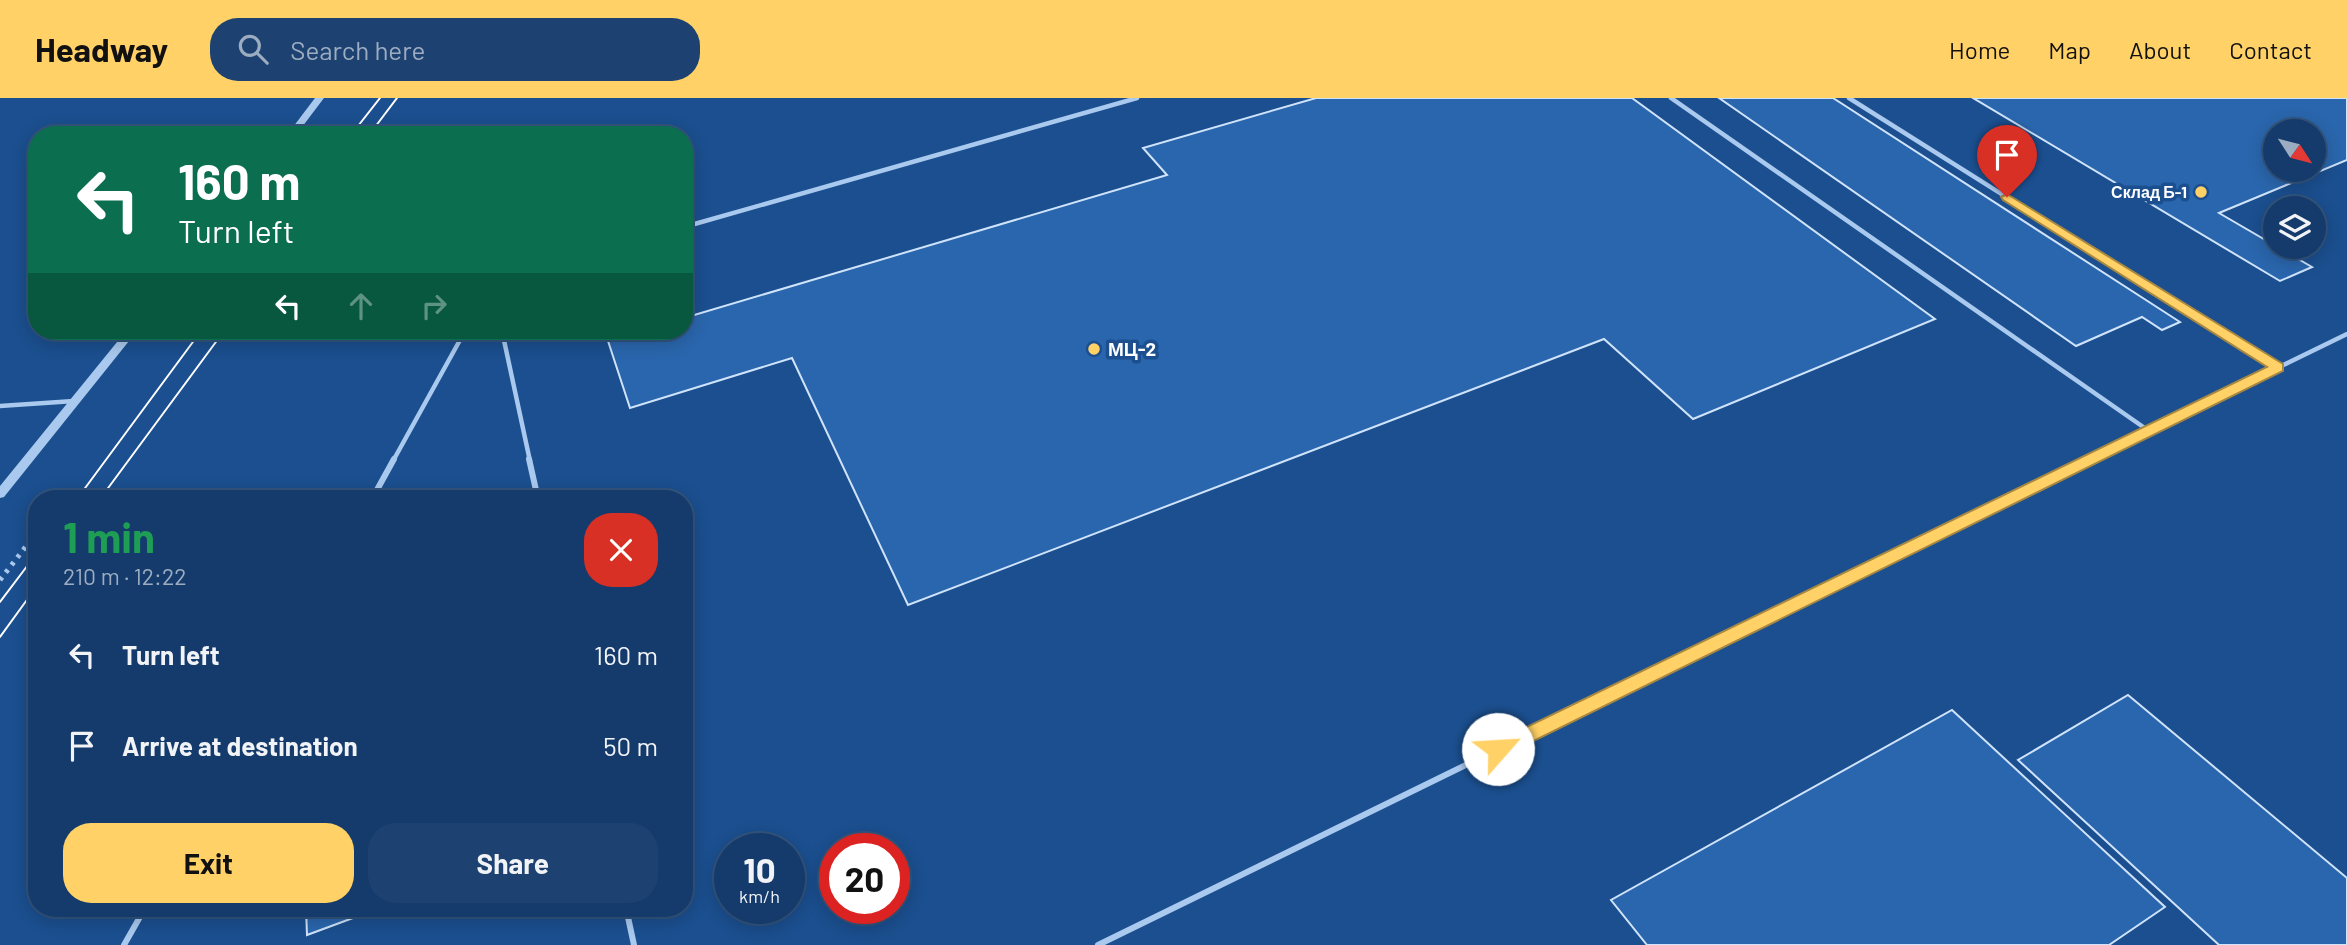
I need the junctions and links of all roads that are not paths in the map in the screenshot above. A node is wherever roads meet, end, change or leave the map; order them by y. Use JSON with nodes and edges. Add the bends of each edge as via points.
{"nodes":[{"id":1,"x":320,"y":98,"type":"edge"},
{"id":2,"x":1137,"y":98,"type":"edge"},
{"id":3,"x":1671,"y":98,"type":"edge"},
{"id":4,"x":1849,"y":98,"type":"edge"},
{"id":5,"x":298,"y":126,"type":"edge"},
{"id":6,"x":693,"y":224,"type":"edge"},
{"id":7,"x":2347,"y":334,"type":"edge"},
{"id":8,"x":125,"y":340,"type":"edge"},
{"id":9,"x":460,"y":340,"type":"edge"},
{"id":10,"x":504,"y":340,"type":"edge"},
{"id":11,"x":2278,"y":368,"type":"junction"},
{"id":12,"x":74,"y":401,"type":"junction"},
{"id":13,"x":0,"y":406,"type":"edge"},
{"id":14,"x":2149,"y":431,"type":"junction"},
{"id":15,"x":377,"y":490,"type":"edge"},
{"id":16,"x":536,"y":490,"type":"edge"},
{"id":17,"x":0,"y":494,"type":"edge"},
{"id":18,"x":140,"y":917,"type":"edge"},
{"id":19,"x":628,"y":917,"type":"edge"},
{"id":20,"x":124,"y":945,"type":"edge"},
{"id":21,"x":634,"y":945,"type":"edge"},
{"id":22,"x":1098,"y":945,"type":"edge"}],
"edges":[{"from":1,"to":5,"type":"street"},
{"from":2,"to":6,"type":"lane"},
{"from":3,"to":14,"type":"lane"},
{"from":4,"to":11,"type":"lane"},
{"from":7,"to":11,"type":"lane"},
{"from":8,"to":12,"type":"street"},
{"from":9,"to":15,"type":"lane"},
{"from":10,"to":16,"type":"lane"},
{"from":11,"to":14,"type":"lane"},
{"from":12,"to":13,"type":"lane"},
{"from":12,"to":17,"type":"street"},
{"from":14,"to":22,"type":"lane"},
{"from":18,"to":20,"type":"lane"},
{"from":19,"to":21,"type":"lane"}]}
